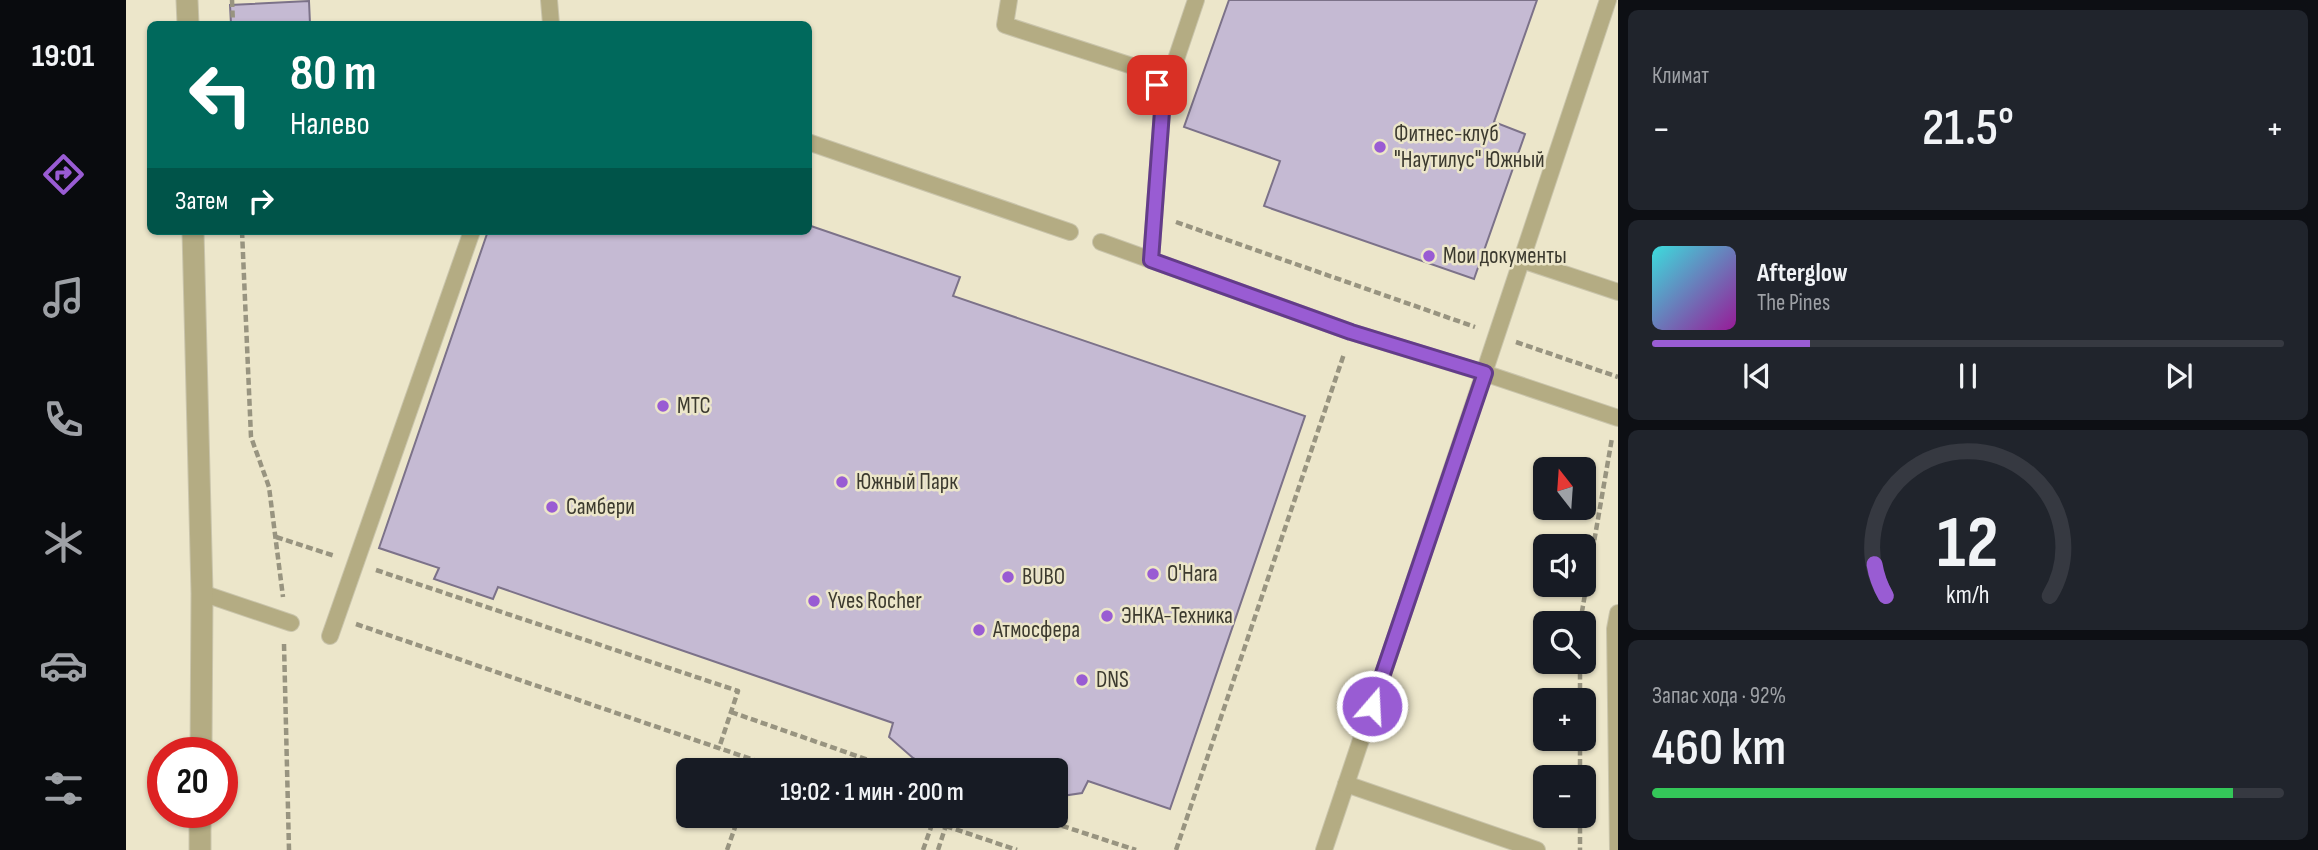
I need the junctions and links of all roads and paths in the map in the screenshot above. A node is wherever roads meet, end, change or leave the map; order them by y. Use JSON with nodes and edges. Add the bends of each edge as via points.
{"nodes":[{"id":1,"x":187,"y":0,"type":"edge"},
{"id":2,"x":232,"y":0,"type":"edge"},
{"id":3,"x":549,"y":0,"type":"edge"},
{"id":4,"x":1009,"y":0,"type":"edge"},
{"id":5,"x":1196,"y":0,"type":"edge"},
{"id":6,"x":1608,"y":0,"type":"edge"},
{"id":7,"x":188,"y":21,"type":"edge"},
{"id":8,"x":233,"y":21,"type":"edge"},
{"id":9,"x":551,"y":21,"type":"edge"},
{"id":10,"x":1163,"y":98,"type":"junction"},
{"id":11,"x":812,"y":143,"type":"edge"},
{"id":12,"x":1155,"y":214,"type":"junction"},
{"id":13,"x":1070,"y":232,"type":"dead end"},
{"id":14,"x":193,"y":235,"type":"edge"},
{"id":15,"x":242,"y":235,"type":"edge"},
{"id":16,"x":471,"y":235,"type":"edge"},
{"id":17,"x":1101,"y":242,"type":"dead end"},
{"id":18,"x":1151,"y":260,"type":"junction"},
{"id":19,"x":1521,"y":260,"type":"junction"},
{"id":20,"x":1618,"y":292,"type":"edge"},
{"id":21,"x":1351,"y":332,"type":"junction"},
{"id":22,"x":1497,"y":335,"type":"junction"},
{"id":23,"x":1485,"y":373,"type":"junction"},
{"id":24,"x":1618,"y":377,"type":"edge"},
{"id":25,"x":1618,"y":418,"type":"edge"},
{"id":26,"x":1601,"y":432,"type":"dead end"},
{"id":27,"x":276,"y":537,"type":"junction"},
{"id":28,"x":356,"y":564,"type":"junction"},
{"id":29,"x":202,"y":593,"type":"junction"},
{"id":30,"x":294,"y":603,"type":"dead end"},
{"id":31,"x":1582,"y":611,"type":"edge"},
{"id":32,"x":1618,"y":613,"type":"edge"},
{"id":33,"x":337,"y":618,"type":"junction"},
{"id":34,"x":287,"y":622,"type":"joint"},
{"id":35,"x":330,"y":636,"type":"dead end"},
{"id":36,"x":731,"y":712,"type":"junction"},
{"id":37,"x":201,"y":737,"type":"edge"},
{"id":38,"x":719,"y":748,"type":"junction"},
{"id":39,"x":748,"y":758,"type":"edge"},
{"id":40,"x":863,"y":758,"type":"edge"},
{"id":41,"x":1346,"y":785,"type":"junction"},
{"id":42,"x":200,"y":828,"type":"edge"},
{"id":43,"x":735,"y":828,"type":"edge"},
{"id":44,"x":931,"y":828,"type":"edge"},
{"id":45,"x":945,"y":828,"type":"edge"},
{"id":46,"x":952,"y":828,"type":"edge"},
{"id":47,"x":1068,"y":828,"type":"edge"},
{"id":48,"x":1580,"y":828,"type":"edge"},
{"id":49,"x":1618,"y":849,"type":"edge"},
{"id":50,"x":200,"y":850,"type":"edge"},
{"id":51,"x":289,"y":850,"type":"edge"},
{"id":52,"x":727,"y":850,"type":"edge"},
{"id":53,"x":923,"y":850,"type":"edge"},
{"id":54,"x":938,"y":850,"type":"edge"},
{"id":55,"x":1017,"y":850,"type":"edge"},
{"id":56,"x":1136,"y":850,"type":"edge"},
{"id":57,"x":1176,"y":850,"type":"edge"},
{"id":58,"x":1324,"y":850,"type":"edge"},
{"id":59,"x":1536,"y":850,"type":"edge"},
{"id":60,"x":1580,"y":850,"type":"edge"}],
"edges":[{"from":1,"to":7,"type":"street"},
{"from":2,"to":8,"type":"path"},
{"from":3,"to":9,"type":"lane"},
{"from":4,"to":10,"type":"lane","via":[[1005,25],[1151,72]]},
{"from":5,"to":10,"type":"lane"},
{"from":6,"to":19,"type":"lane"},
{"from":10,"to":12,"type":"lane"},
{"from":11,"to":13,"type":"lane"},
{"from":12,"to":18,"type":"lane"},
{"from":12,"to":22,"type":"path"},
{"from":14,"to":29,"type":"street"},
{"from":15,"to":27,"type":"path","via":[[251,437],[269,487]]},
{"from":16,"to":28,"type":"lane"},
{"from":17,"to":18,"type":"lane"},
{"from":18,"to":21,"type":"lane"},
{"from":19,"to":20,"type":"lane"},
{"from":19,"to":22,"type":"lane"},
{"from":21,"to":23,"type":"lane"},
{"from":21,"to":57,"type":"path"},
{"from":22,"to":23,"type":"lane"},
{"from":22,"to":24,"type":"path"},
{"from":23,"to":25,"type":"lane"},
{"from":23,"to":41,"type":"lane"},
{"from":26,"to":31,"type":"path","via":[[1613,436]]},
{"from":27,"to":28,"type":"path"},
{"from":27,"to":30,"type":"path","via":[[283,599]]},
{"from":28,"to":33,"type":"lane"},
{"from":28,"to":36,"type":"path","via":[[737,691]]},
{"from":29,"to":34,"type":"lane"},
{"from":29,"to":37,"type":"street"},
{"from":32,"to":49,"type":"lane"},
{"from":33,"to":35,"type":"lane"},
{"from":33,"to":38,"type":"path"},
{"from":34,"to":51,"type":"path"},
{"from":36,"to":38,"type":"path"},
{"from":36,"to":40,"type":"path"},
{"from":38,"to":39,"type":"path"},
{"from":41,"to":58,"type":"lane"},
{"from":41,"to":59,"type":"lane"},
{"from":42,"to":50,"type":"street"},
{"from":43,"to":52,"type":"path"},
{"from":44,"to":53,"type":"path"},
{"from":45,"to":54,"type":"path"},
{"from":46,"to":55,"type":"path"},
{"from":47,"to":56,"type":"path"},
{"from":48,"to":60,"type":"path"}]}
